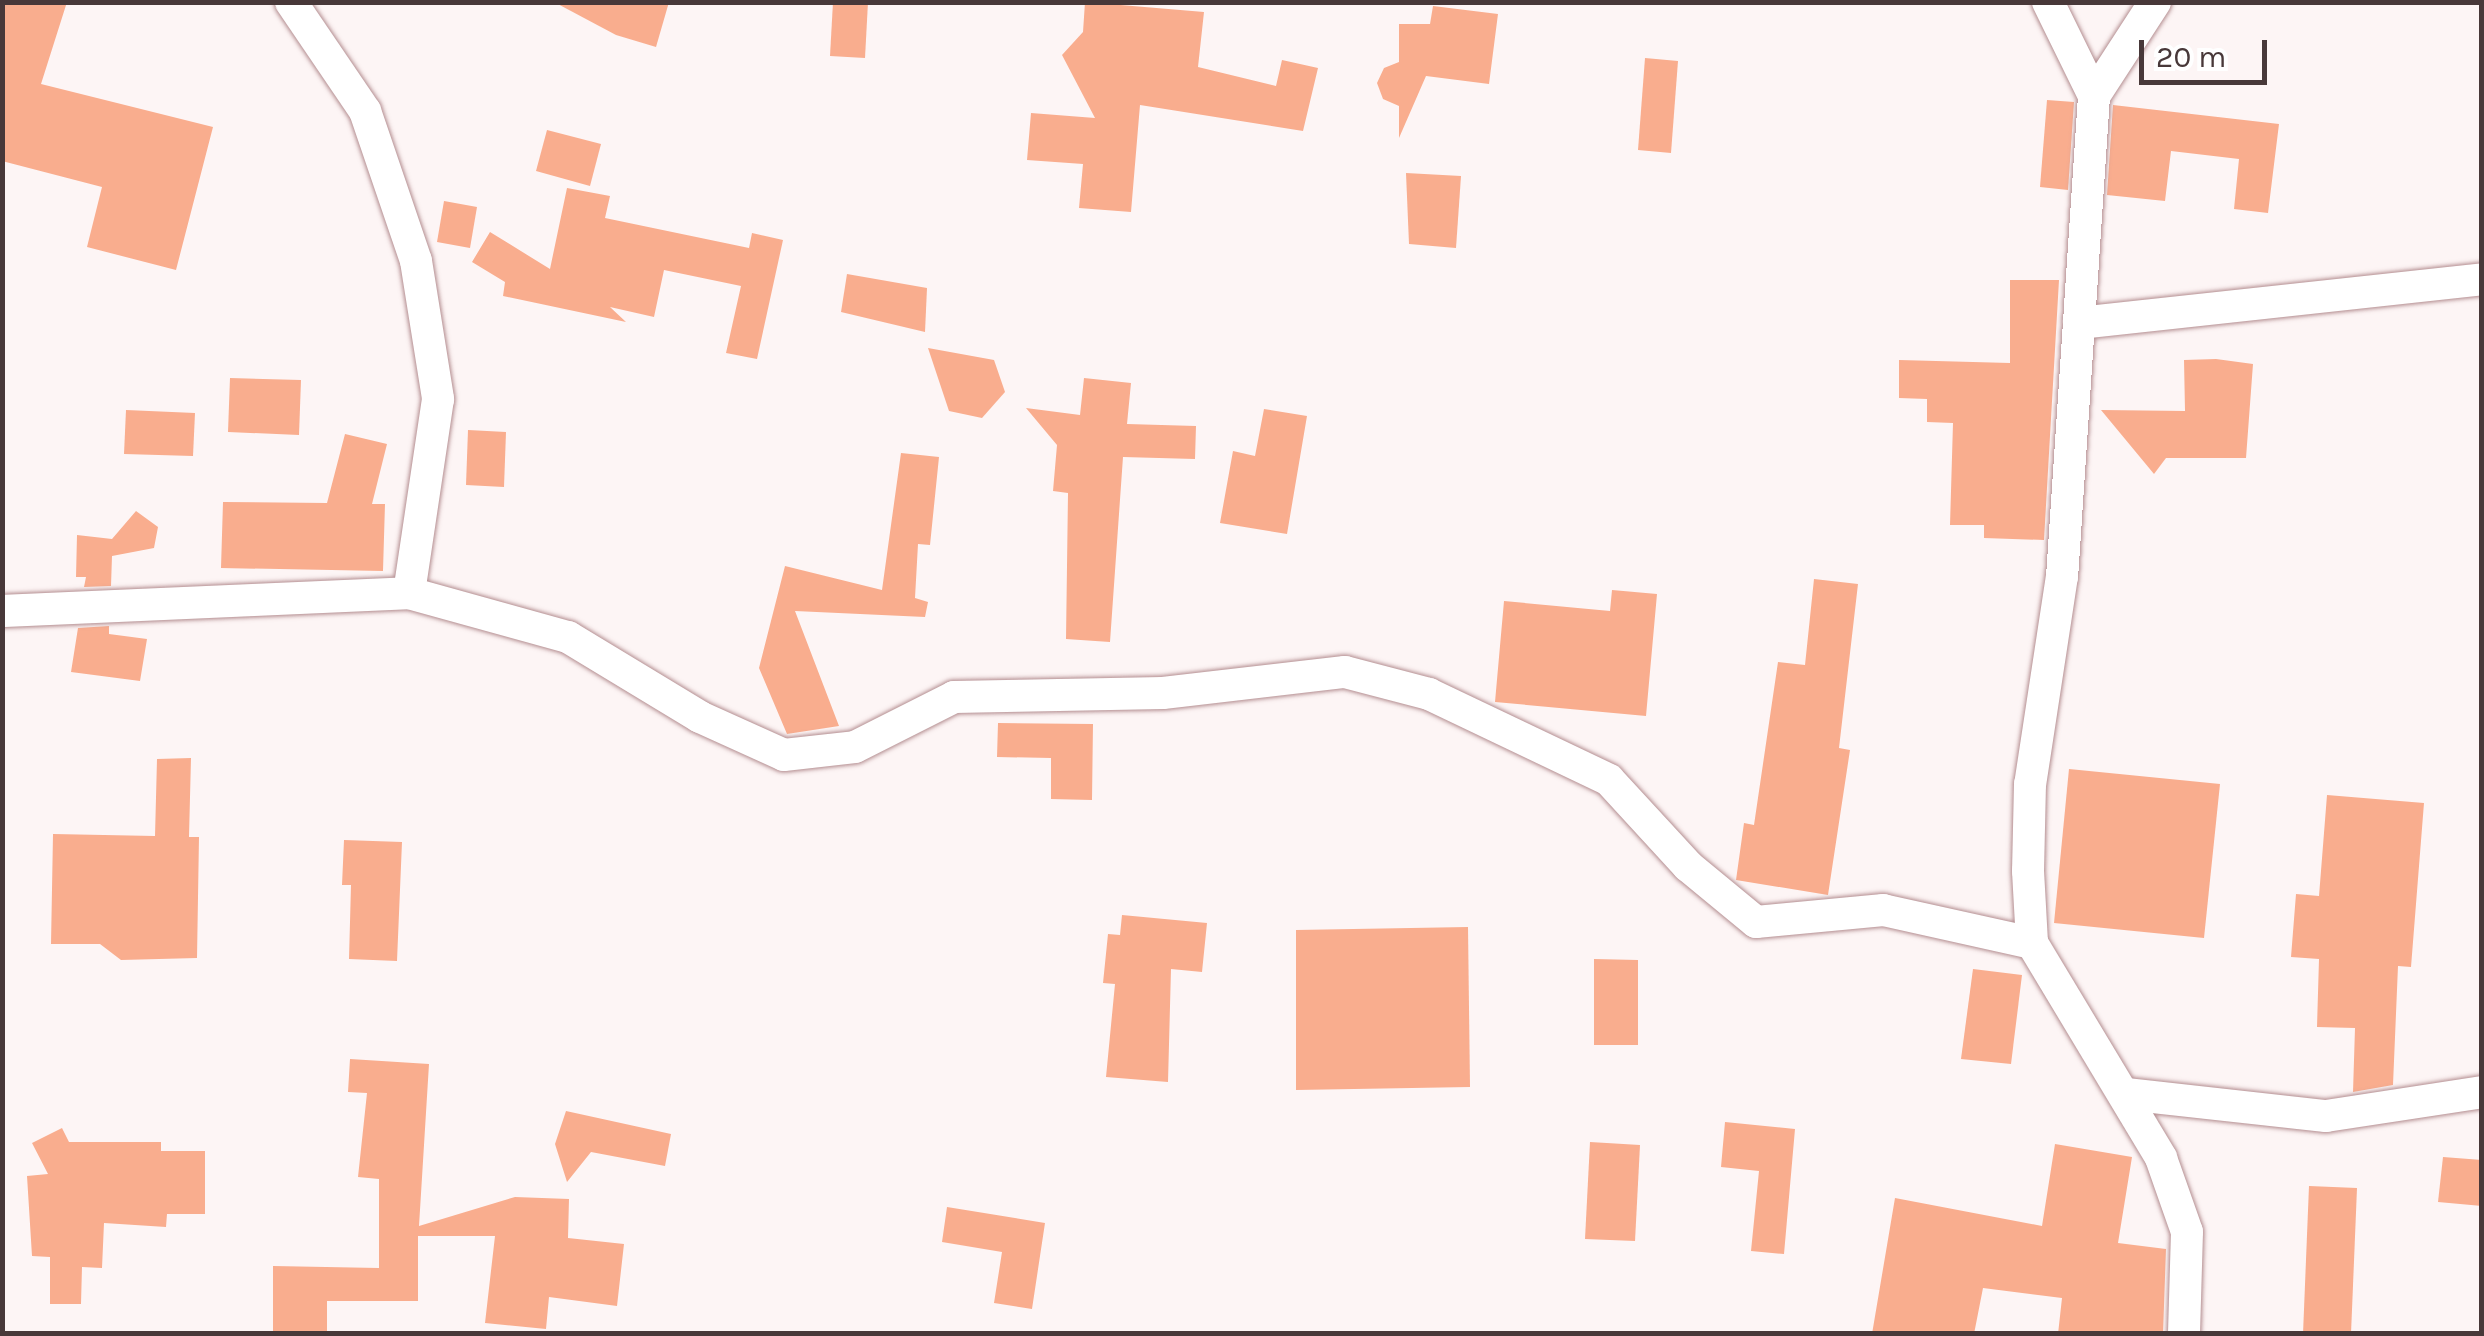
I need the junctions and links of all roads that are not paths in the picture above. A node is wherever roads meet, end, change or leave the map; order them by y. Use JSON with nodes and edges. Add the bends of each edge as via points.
{"nodes":[{"id":1,"x":291,"y":2,"type":"edge"},
{"id":2,"x":2048,"y":2,"type":"edge"},
{"id":3,"x":2155,"y":2,"type":"edge"},
{"id":4,"x":2094,"y":96,"type":"junction"},
{"id":5,"x":2482,"y":279,"type":"edge"},
{"id":6,"x":2079,"y":323,"type":"junction"},
{"id":7,"x":408,"y":593,"type":"junction"},
{"id":8,"x":2,"y":611,"type":"edge"},
{"id":9,"x":2032,"y":943,"type":"junction"},
{"id":10,"x":2482,"y":1092,"type":"edge"},
{"id":11,"x":2126,"y":1094,"type":"junction"},
{"id":12,"x":2184,"y":1334,"type":"edge"}],
"edges":[{"from":1,"to":7,"type":"street","via":[[365,111],[416,261],[438,400]]},
{"from":2,"to":4,"type":"street"},
{"from":3,"to":4,"type":"street"},
{"from":4,"to":6,"type":"street"},
{"from":5,"to":6,"type":"street"},
{"from":6,"to":9,"type":"street","via":[[2062,576],[2030,784]]},
{"from":7,"to":8,"type":"street"},
{"from":7,"to":9,"type":"street","via":[[568,637],[700,717],[784,755],[855,747],[954,697],[1163,692],[1345,672],[1429,694],[1609,780],[1688,866],[1756,922],[1884,910]]},
{"from":9,"to":11,"type":"street"},
{"from":10,"to":11,"type":"street","via":[[2326,1116]]},
{"from":11,"to":12,"type":"street","via":[[2161,1158],[2187,1232]]}]}
